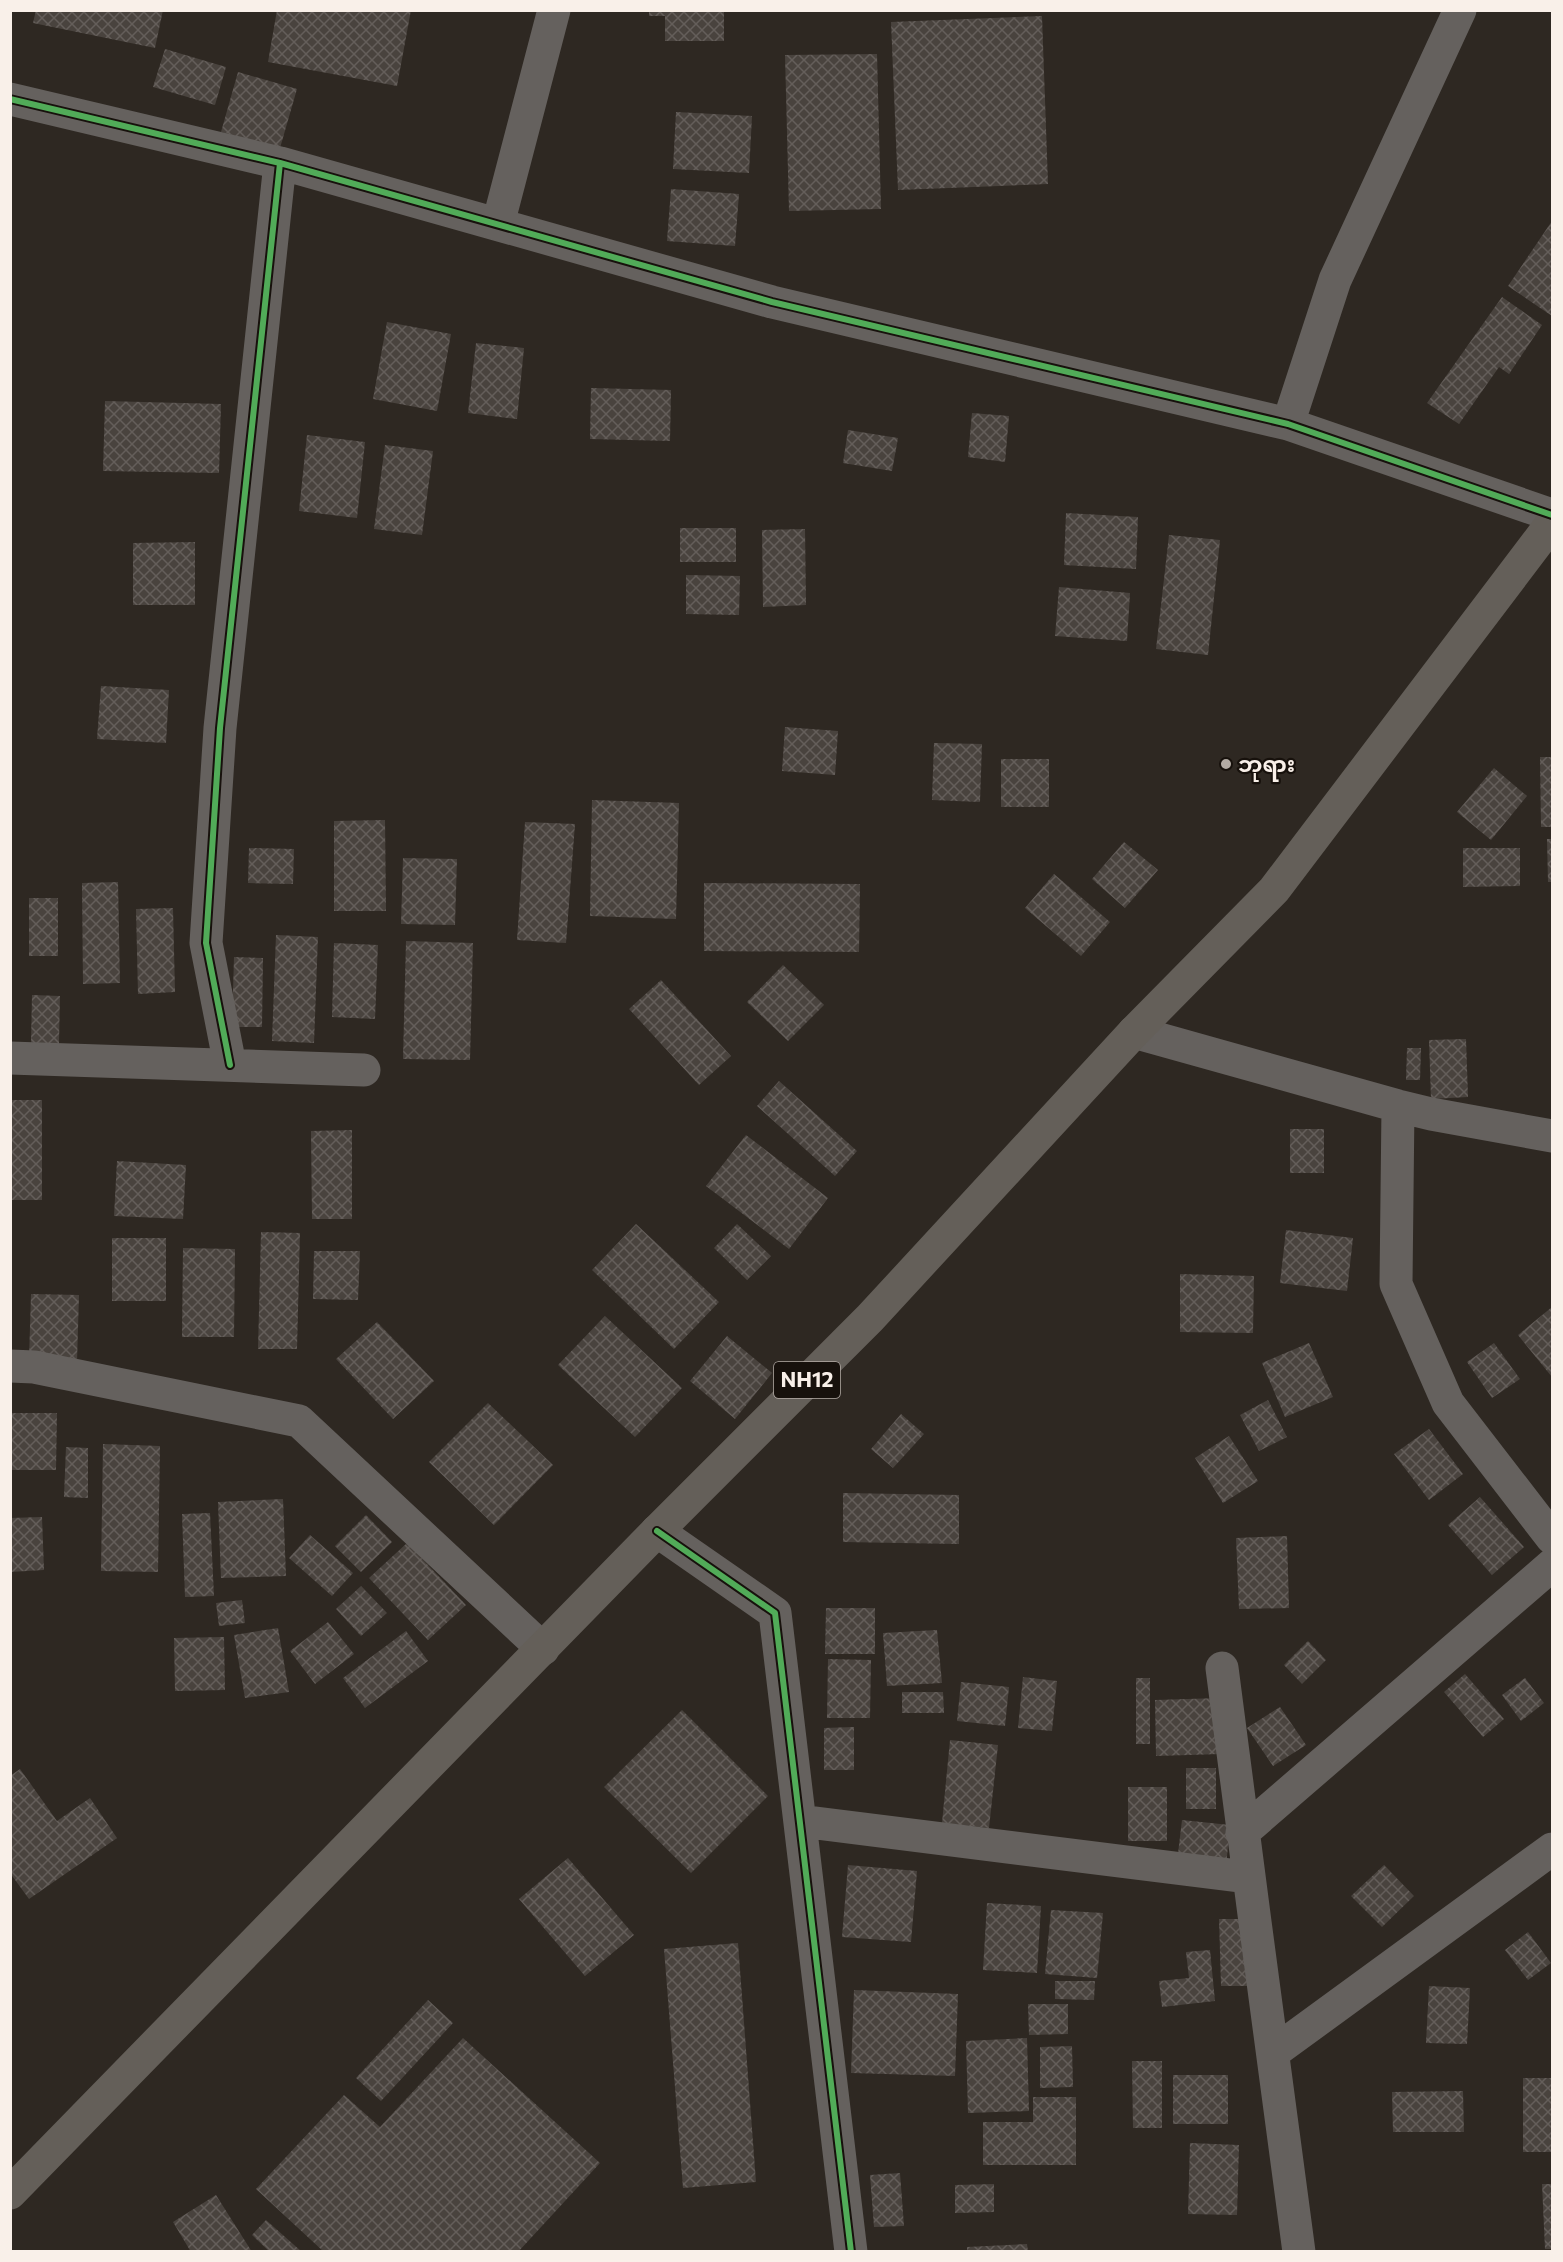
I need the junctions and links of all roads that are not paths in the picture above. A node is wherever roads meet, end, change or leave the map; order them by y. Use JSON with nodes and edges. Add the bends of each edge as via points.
{"nodes":[{"id":1,"x":554,"y":10,"type":"edge"},
{"id":2,"x":1460,"y":10,"type":"edge"},
{"id":3,"x":10,"y":99,"type":"edge"},
{"id":4,"x":280,"y":163,"type":"junction"},
{"id":5,"x":498,"y":224,"type":"junction"},
{"id":6,"x":1288,"y":424,"type":"junction"},
{"id":7,"x":1552,"y":515,"type":"edge"},
{"id":8,"x":1552,"y":523,"type":"edge"},
{"id":9,"x":1134,"y":1032,"type":"junction"},
{"id":10,"x":10,"y":1058,"type":"edge"},
{"id":11,"x":230,"y":1065,"type":"junction"},
{"id":12,"x":364,"y":1070,"type":"dead end"},
{"id":13,"x":1398,"y":1106,"type":"junction"},
{"id":14,"x":1552,"y":1136,"type":"edge"},
{"id":15,"x":10,"y":1366,"type":"edge"},
{"id":16,"x":657,"y":1531,"type":"junction"},
{"id":17,"x":1552,"y":1538,"type":"edge"},
{"id":18,"x":1552,"y":1565,"type":"edge"},
{"id":19,"x":543,"y":1648,"type":"junction"},
{"id":20,"x":1222,"y":1668,"type":"dead end"},
{"id":21,"x":800,"y":1821,"type":"junction"},
{"id":22,"x":1242,"y":1833,"type":"junction"},
{"id":23,"x":1552,"y":1849,"type":"edge"},
{"id":24,"x":1248,"y":1877,"type":"junction"},
{"id":25,"x":1274,"y":2052,"type":"junction"},
{"id":26,"x":10,"y":2193,"type":"edge"},
{"id":27,"x":851,"y":2252,"type":"edge"},
{"id":28,"x":1299,"y":2252,"type":"edge"}],
"edges":[{"from":1,"to":5,"type":"street"},
{"from":2,"to":6,"type":"street","via":[[1335,280]]},
{"from":3,"to":4,"type":"street"},
{"from":4,"to":5,"type":"street"},
{"from":4,"to":11,"type":"street","via":[[220,728],[206,943]]},
{"from":5,"to":6,"type":"street","via":[[772,302]]},
{"from":6,"to":7,"type":"street"},
{"from":8,"to":9,"type":"highway","number":"NH12","via":[[1274,890]]},
{"from":9,"to":13,"type":"street"},
{"from":9,"to":16,"type":"highway","number":"NH12","via":[[870,1318]]},
{"from":10,"to":11,"type":"street"},
{"from":11,"to":12,"type":"street"},
{"from":13,"to":14,"type":"street"},
{"from":13,"to":17,"type":"street","via":[[1396,1284],[1448,1403]]},
{"from":15,"to":19,"type":"street","via":[[34,1367],[299,1421]]},
{"from":16,"to":19,"type":"highway","number":"NH12"},
{"from":16,"to":21,"type":"street","via":[[775,1614]]},
{"from":18,"to":22,"type":"street"},
{"from":19,"to":26,"type":"highway","number":"NH12"},
{"from":20,"to":22,"type":"street"},
{"from":21,"to":24,"type":"street"},
{"from":21,"to":27,"type":"street"},
{"from":22,"to":24,"type":"street"},
{"from":23,"to":25,"type":"street"},
{"from":24,"to":25,"type":"street"},
{"from":25,"to":28,"type":"street"}]}
